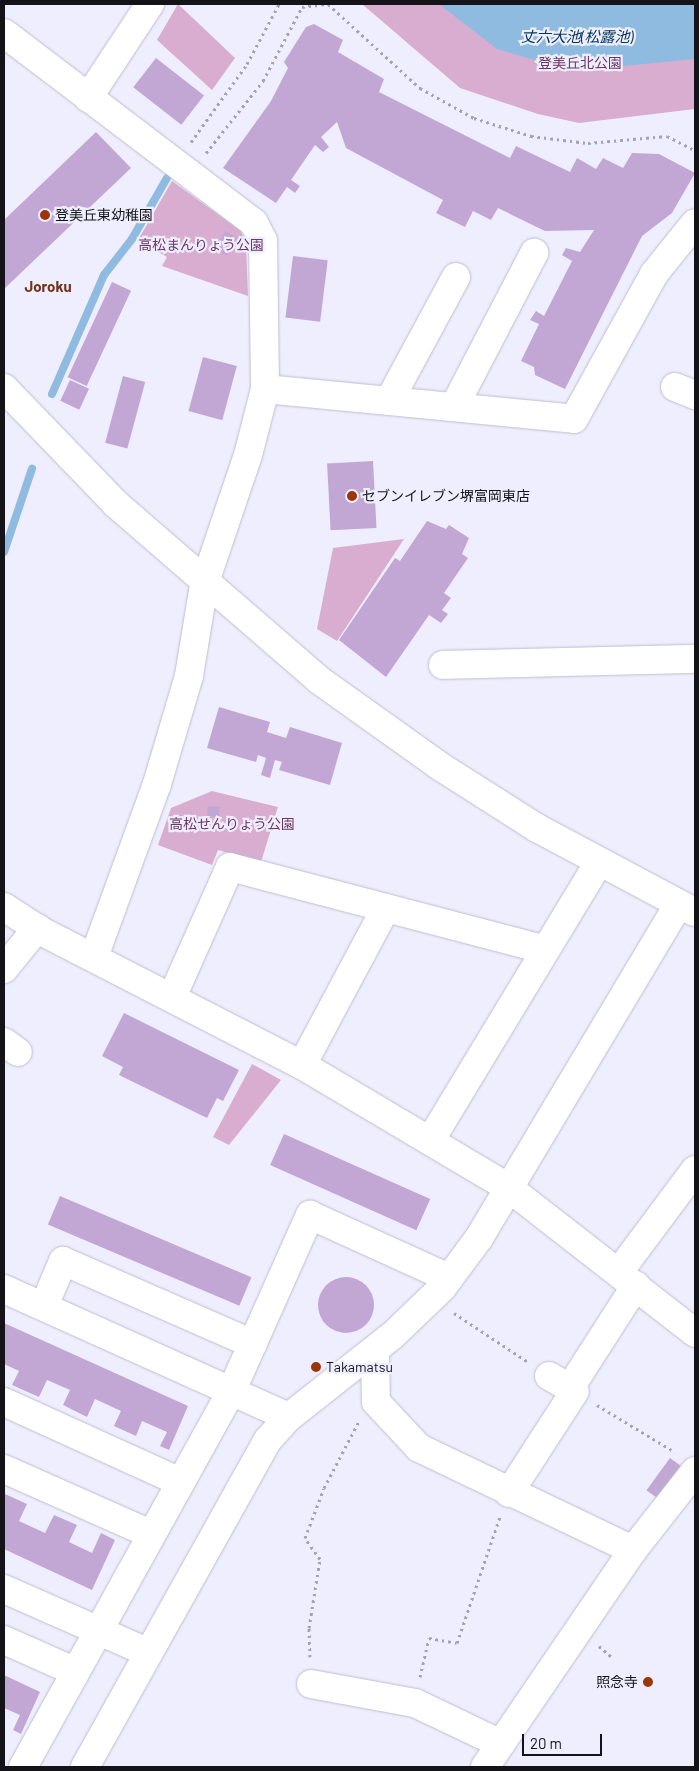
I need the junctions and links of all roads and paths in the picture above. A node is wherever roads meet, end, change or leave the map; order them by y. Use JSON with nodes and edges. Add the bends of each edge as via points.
{"nodes":[{"id":1,"x":150,"y":4,"type":"edge"},
{"id":2,"x":279,"y":4,"type":"edge"},
{"id":3,"x":4,"y":33,"type":"edge"},
{"id":4,"x":88,"y":98,"type":"junction"},
{"id":5,"x":695,"y":150,"type":"edge"},
{"id":6,"x":182,"y":170,"type":"junction"},
{"id":7,"x":695,"y":223,"type":"edge"},
{"id":8,"x":534,"y":253,"type":"dead end"},
{"id":9,"x":456,"y":277,"type":"dead end"},
{"id":10,"x":4,"y":388,"type":"edge"},
{"id":11,"x":265,"y":389,"type":"junction"},
{"id":12,"x":389,"y":401,"type":"junction"},
{"id":13,"x":454,"y":407,"type":"junction"},
{"id":14,"x":204,"y":585,"type":"junction"},
{"id":15,"x":695,"y":659,"type":"edge"},
{"id":16,"x":443,"y":665,"type":"dead end"},
{"id":17,"x":599,"y":862,"type":"junction"},
{"id":18,"x":4,"y":907,"type":"edge"},
{"id":19,"x":386,"y":908,"type":"junction"},
{"id":20,"x":687,"y":909,"type":"edge"},
{"id":21,"x":37,"y":928,"type":"junction"},
{"id":22,"x":543,"y":949,"type":"junction"},
{"id":23,"x":94,"y":957,"type":"junction"},
{"id":24,"x":4,"y":969,"type":"edge"},
{"id":25,"x":173,"y":995,"type":"junction"},
{"id":26,"x":302,"y":1065,"type":"junction"},
{"id":27,"x":430,"y":1141,"type":"junction"},
{"id":28,"x":692,"y":1181,"type":"edge"},
{"id":29,"x":509,"y":1188,"type":"junction"},
{"id":30,"x":449,"y":1278,"type":"junction"},
{"id":31,"x":627,"y":1278,"type":"junction"},
{"id":32,"x":4,"y":1289,"type":"edge"},
{"id":33,"x":431,"y":1298,"type":"junction"},
{"id":34,"x":44,"y":1306,"type":"junction"},
{"id":35,"x":695,"y":1333,"type":"edge"},
{"id":36,"x":253,"y":1344,"type":"junction"},
{"id":37,"x":375,"y":1350,"type":"junction"},
{"id":38,"x":550,"y":1376,"type":"joint"},
{"id":39,"x":232,"y":1390,"type":"junction"},
{"id":40,"x":574,"y":1391,"type":"joint"},
{"id":41,"x":4,"y":1402,"type":"edge"},
{"id":42,"x":376,"y":1402,"type":"junction"},
{"id":43,"x":290,"y":1417,"type":"junction"},
{"id":44,"x":4,"y":1469,"type":"edge"},
{"id":45,"x":690,"y":1472,"type":"edge"},
{"id":46,"x":180,"y":1482,"type":"junction"},
{"id":47,"x":509,"y":1493,"type":"junction"},
{"id":48,"x":151,"y":1534,"type":"junction"},
{"id":49,"x":633,"y":1550,"type":"junction"},
{"id":50,"x":4,"y":1589,"type":"edge"},
{"id":51,"x":97,"y":1629,"type":"junction"},
{"id":52,"x":4,"y":1640,"type":"edge"},
{"id":53,"x":150,"y":1653,"type":"junction"},
{"id":54,"x":74,"y":1671,"type":"junction"},
{"id":55,"x":311,"y":1684,"type":"joint"},
{"id":56,"x":415,"y":1703,"type":"junction"},
{"id":57,"x":501,"y":1744,"type":"junction"},
{"id":58,"x":23,"y":1767,"type":"edge"},
{"id":59,"x":85,"y":1767,"type":"edge"},
{"id":60,"x":485,"y":1767,"type":"edge"}],
"edges":[{"from":1,"to":4,"type":"street"},
{"from":2,"to":6,"type":"path","via":[[247,64]]},
{"from":3,"to":4,"type":"street"},
{"from":4,"to":6,"type":"street"},
{"from":5,"to":6,"type":"path","via":[[667,136],[588,144],[531,136],[474,118],[420,88],[328,4],[302,7],[263,81]]},
{"from":6,"to":11,"type":"street","via":[[254,223],[263,241]]},
{"from":7,"to":13,"type":"street","via":[[654,274],[574,419]]},
{"from":8,"to":13,"type":"street"},
{"from":9,"to":12,"type":"street"},
{"from":10,"to":14,"type":"street","via":[[116,504]]},
{"from":11,"to":12,"type":"street"},
{"from":11,"to":14,"type":"street","via":[[248,455]]},
{"from":12,"to":13,"type":"street"},
{"from":14,"to":17,"type":"street","via":[[319,680],[438,765]]},
{"from":14,"to":23,"type":"street","via":[[188,676],[157,784]]},
{"from":15,"to":16,"type":"street"},
{"from":17,"to":20,"type":"street"},
{"from":17,"to":22,"type":"street"},
{"from":18,"to":21,"type":"street"},
{"from":19,"to":22,"type":"street"},
{"from":19,"to":25,"type":"street","via":[[230,867]]},
{"from":19,"to":26,"type":"street"},
{"from":20,"to":29,"type":"street"},
{"from":21,"to":23,"type":"street"},
{"from":21,"to":24,"type":"street"},
{"from":22,"to":27,"type":"street"},
{"from":23,"to":25,"type":"street"},
{"from":25,"to":26,"type":"street"},
{"from":26,"to":27,"type":"street"},
{"from":27,"to":29,"type":"street"},
{"from":28,"to":31,"type":"street"},
{"from":29,"to":30,"type":"street"},
{"from":29,"to":31,"type":"street"},
{"from":30,"to":33,"type":"street"},
{"from":30,"to":36,"type":"street","via":[[310,1215]]},
{"from":31,"to":35,"type":"street"},
{"from":31,"to":38,"type":"street","via":[[570,1388]]},
{"from":32,"to":34,"type":"street"},
{"from":33,"to":37,"type":"street"},
{"from":33,"to":38,"type":"path"},
{"from":34,"to":36,"type":"street","via":[[63,1262]]},
{"from":34,"to":39,"type":"street"},
{"from":36,"to":39,"type":"street"},
{"from":37,"to":42,"type":"street"},
{"from":37,"to":43,"type":"street"},
{"from":39,"to":43,"type":"street"},
{"from":39,"to":46,"type":"street"},
{"from":40,"to":45,"type":"path"},
{"from":40,"to":47,"type":"street"},
{"from":41,"to":46,"type":"street"},
{"from":42,"to":47,"type":"street","via":[[419,1448]]},
{"from":42,"to":55,"type":"path","via":[[358,1422],[324,1488],[305,1538],[320,1559],[310,1628]]},
{"from":43,"to":53,"type":"street","via":[[268,1440]]},
{"from":44,"to":48,"type":"street"},
{"from":45,"to":49,"type":"street"},
{"from":46,"to":48,"type":"street"},
{"from":47,"to":49,"type":"street"},
{"from":47,"to":56,"type":"path","via":[[457,1643],[429,1638]]},
{"from":48,"to":51,"type":"street"},
{"from":49,"to":57,"type":"street"},
{"from":50,"to":51,"type":"street"},
{"from":51,"to":53,"type":"street"},
{"from":51,"to":54,"type":"street"},
{"from":52,"to":54,"type":"street"},
{"from":53,"to":59,"type":"street"},
{"from":54,"to":58,"type":"street"},
{"from":55,"to":56,"type":"street"},
{"from":56,"to":57,"type":"street"},
{"from":57,"to":60,"type":"street"}]}
